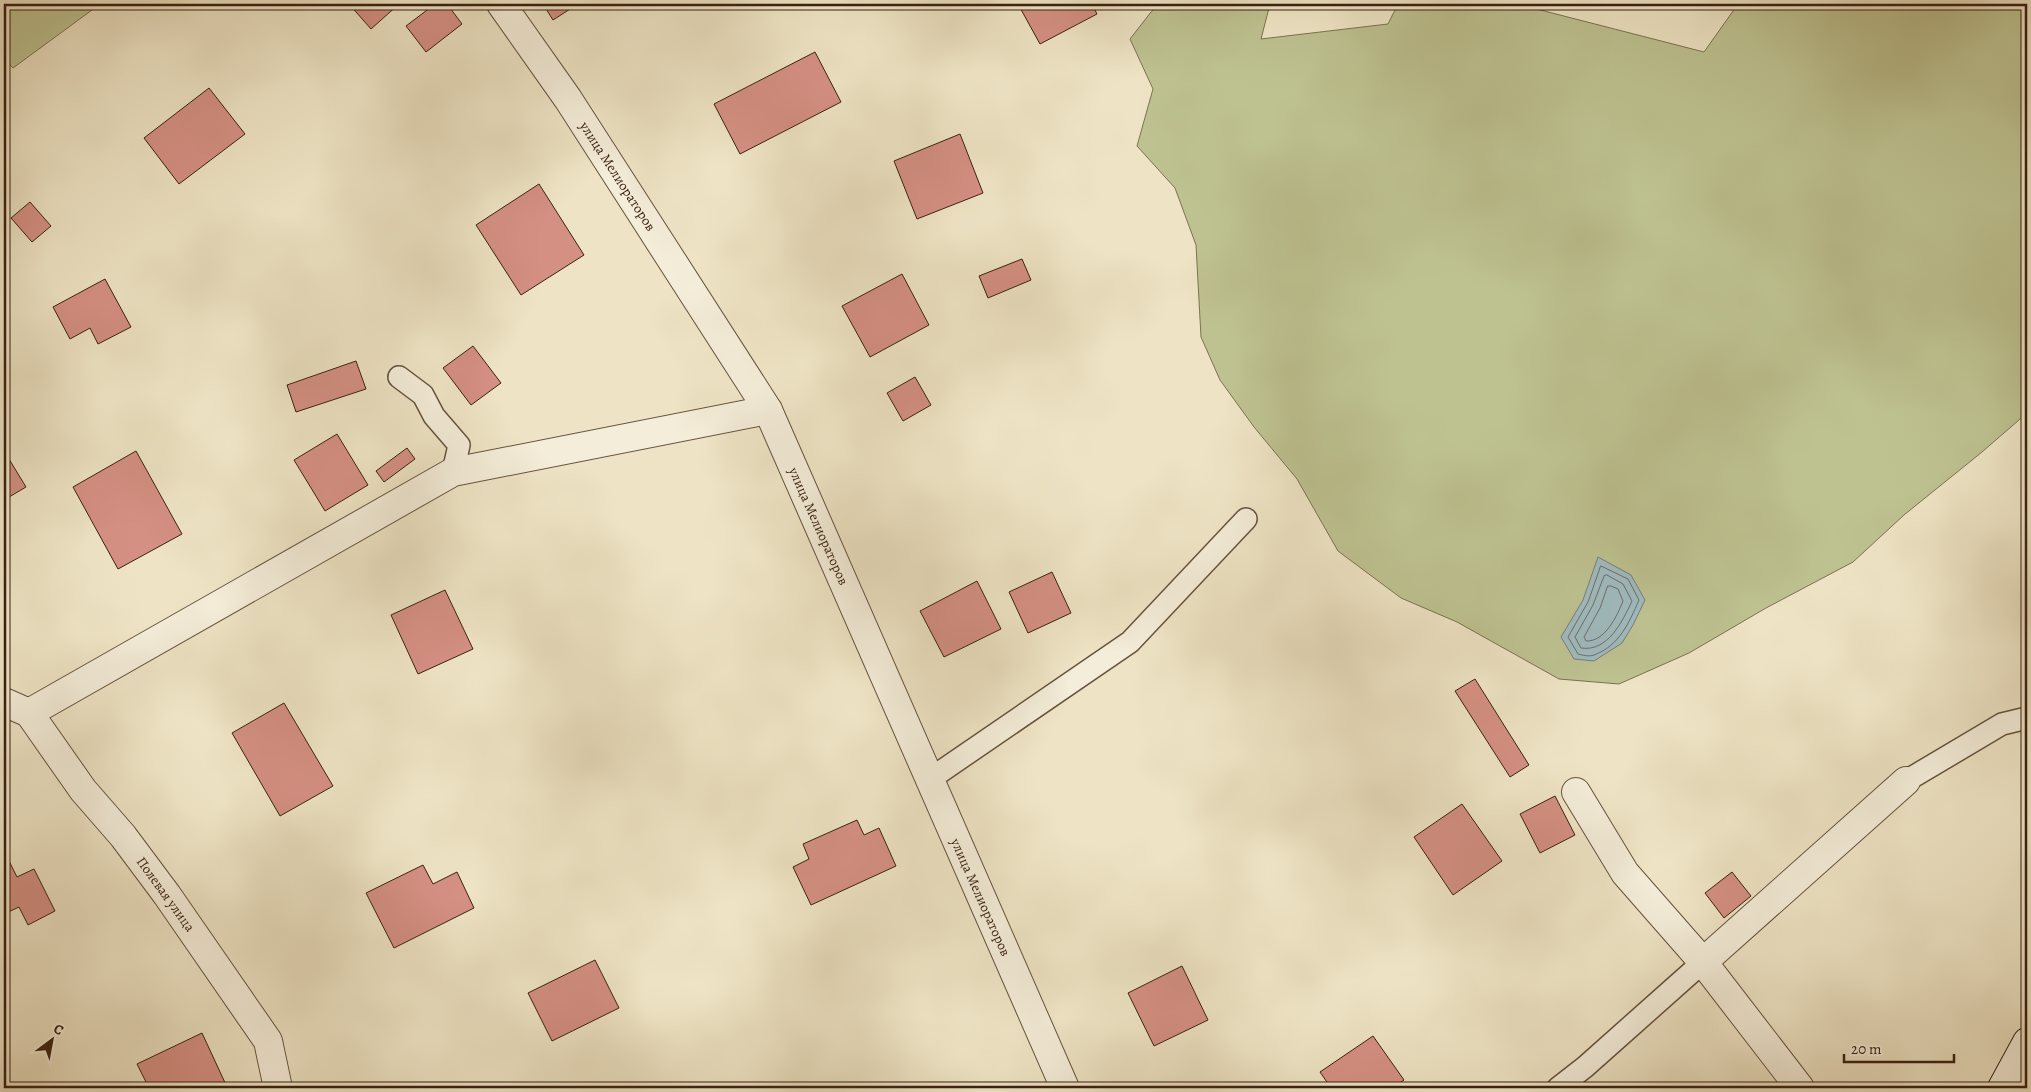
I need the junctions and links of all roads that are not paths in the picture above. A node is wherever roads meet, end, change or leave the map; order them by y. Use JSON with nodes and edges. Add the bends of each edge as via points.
{"nodes":[{"id":1,"x":501,"y":4,"type":"edge"},
{"id":2,"x":398,"y":377,"type":"dead end"},
{"id":3,"x":768,"y":410,"type":"junction"},
{"id":4,"x":453,"y":472,"type":"junction"},
{"id":5,"x":1246,"y":519,"type":"dead end"},
{"id":6,"x":4,"y":702,"type":"edge"},
{"id":7,"x":29,"y":713,"type":"junction"},
{"id":8,"x":2027,"y":718,"type":"edge"},
{"id":9,"x":930,"y":779,"type":"junction"},
{"id":10,"x":1906,"y":782,"type":"joint"},
{"id":11,"x":1576,"y":792,"type":"dead end"},
{"id":12,"x":1703,"y":962,"type":"junction"},
{"id":13,"x":2027,"y":1042,"type":"edge"},
{"id":14,"x":278,"y":1088,"type":"edge"},
{"id":15,"x":1065,"y":1088,"type":"edge"},
{"id":16,"x":1558,"y":1088,"type":"edge"},
{"id":17,"x":1800,"y":1088,"type":"edge"},
{"id":18,"x":2002,"y":1088,"type":"edge"}],
"edges":[{"from":1,"to":3,"type":"street","name":"улица Мелиораторов","via":[[568,99]]},
{"from":2,"to":4,"type":"lane","via":[[423,395],[434,416],[459,445]]},
{"from":3,"to":4,"type":"street"},
{"from":3,"to":9,"type":"street","name":"улица Мелиораторов"},
{"from":4,"to":7,"type":"street"},
{"from":5,"to":9,"type":"lane","via":[[1130,642]]},
{"from":6,"to":7,"type":"street"},
{"from":7,"to":14,"type":"street","name":"Полевая улица","via":[[83,790],[167,895],[268,1041]]},
{"from":8,"to":10,"type":"lane","via":[[2002,724]]},
{"from":9,"to":15,"type":"street","name":"улица Мелиораторов"},
{"from":10,"to":12,"type":"street"},
{"from":11,"to":12,"type":"street","via":[[1625,873]]},
{"from":12,"to":16,"type":"lane"},
{"from":12,"to":17,"type":"street"},
{"from":13,"to":18,"type":"street"}]}
